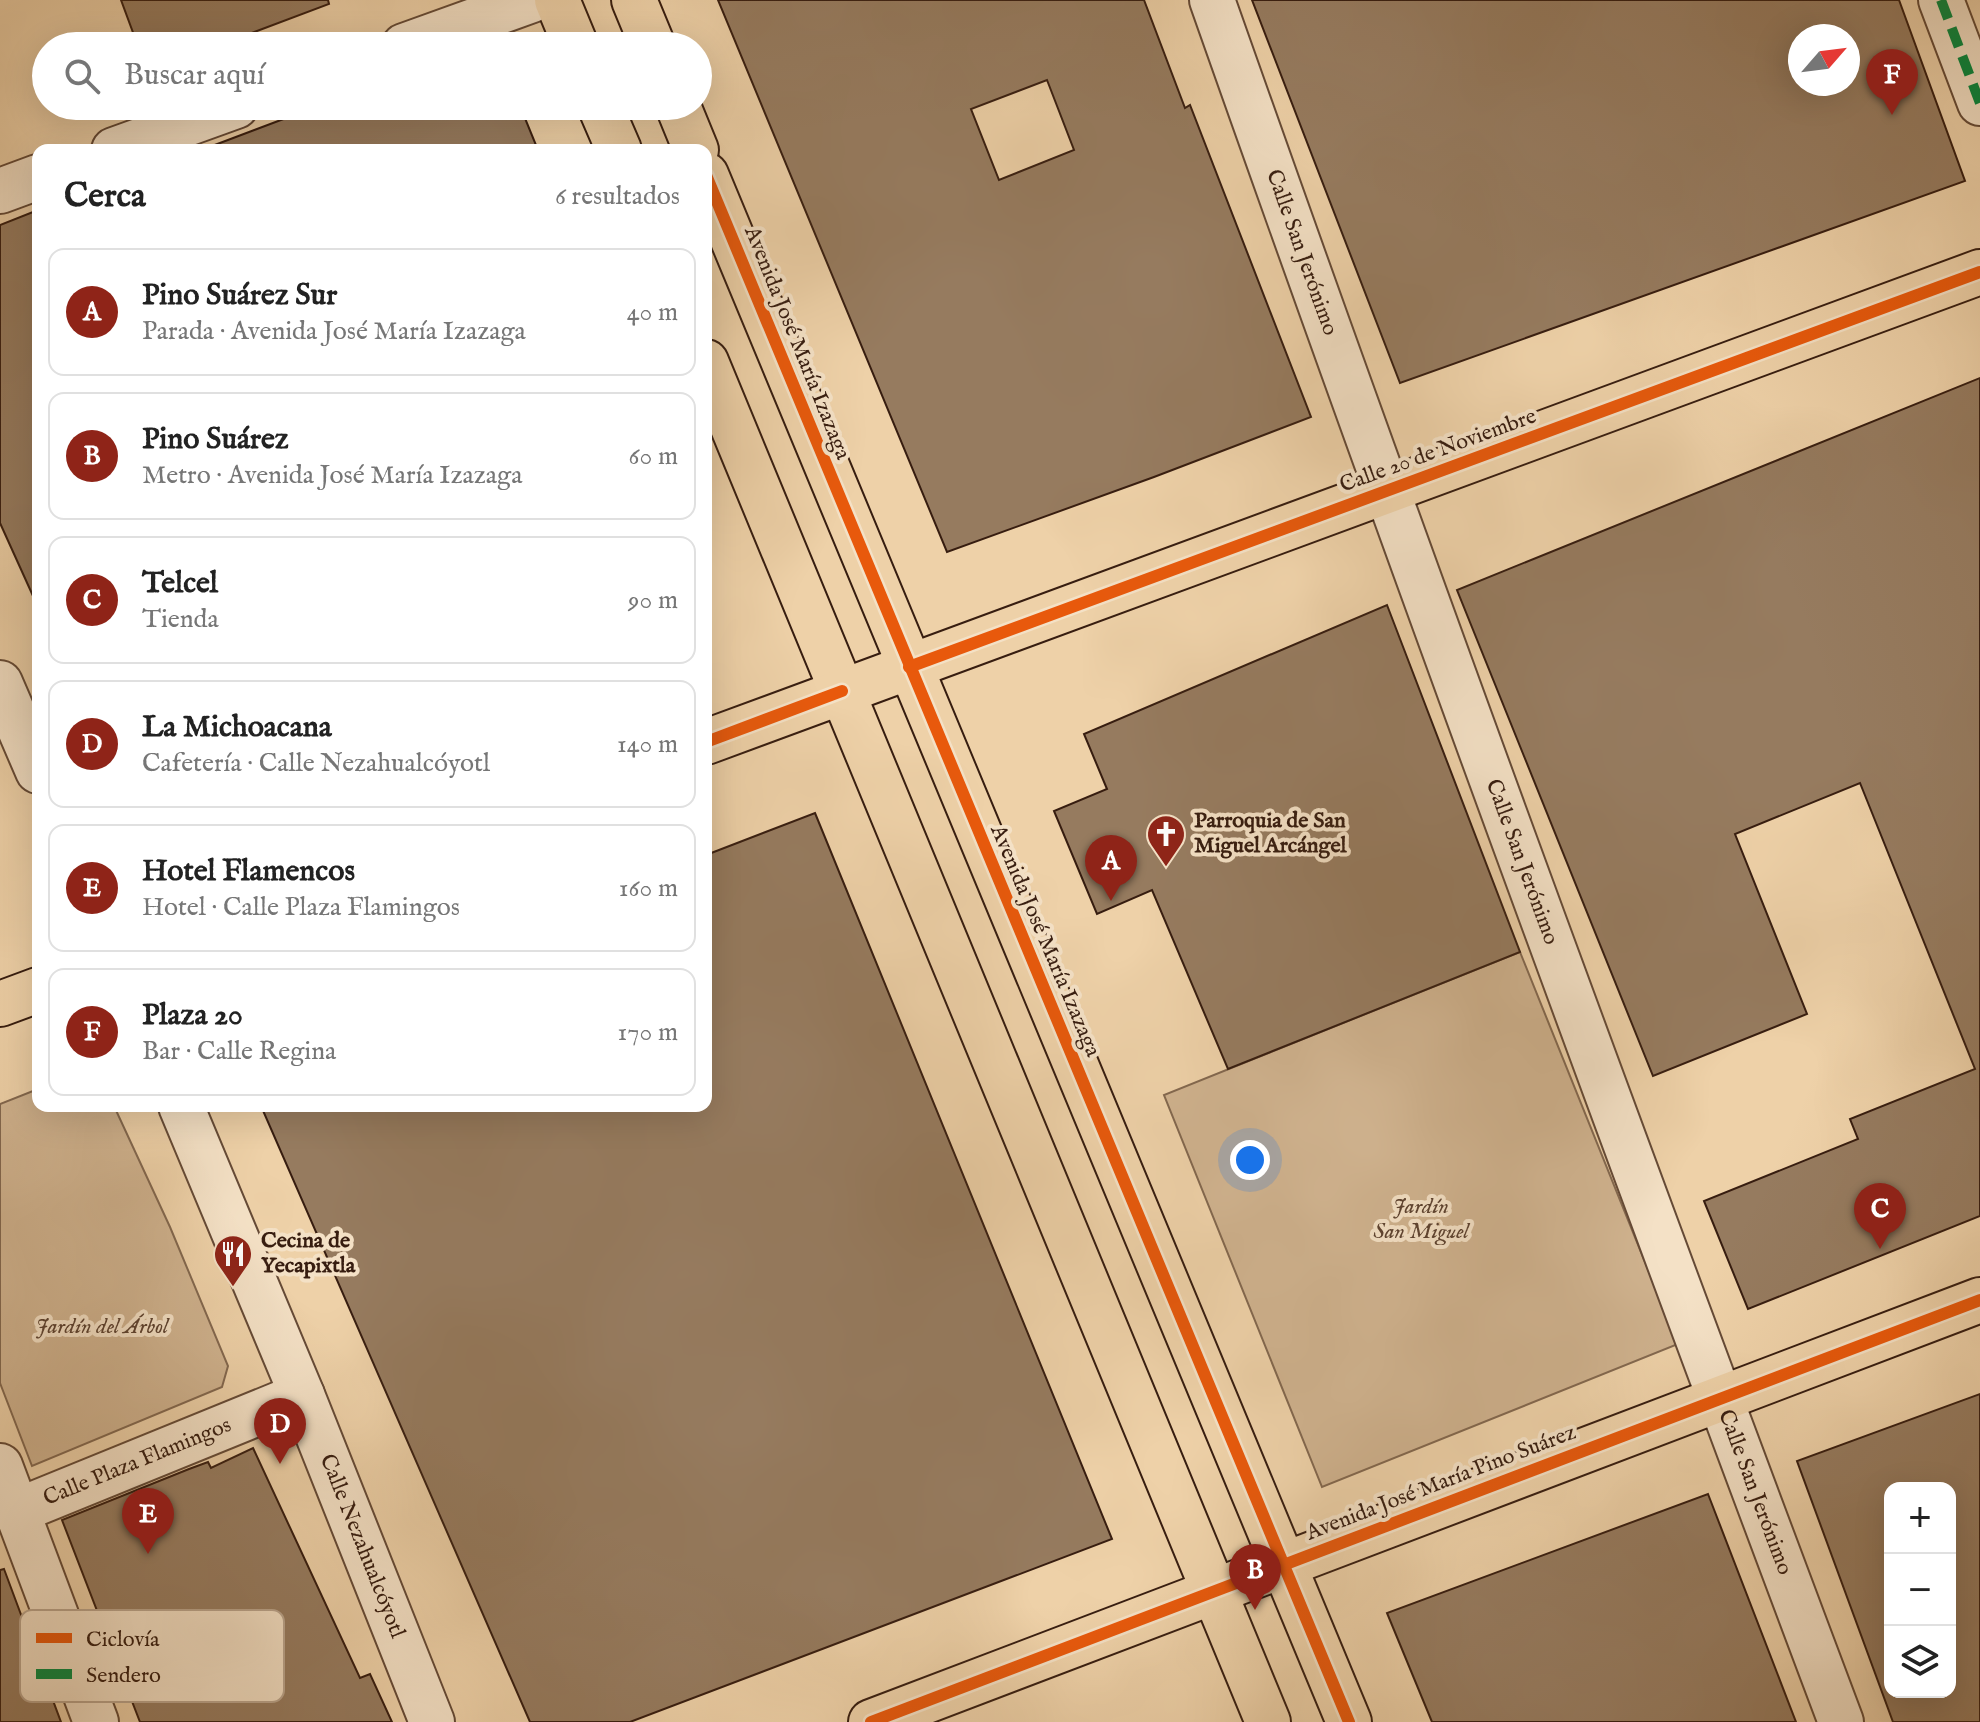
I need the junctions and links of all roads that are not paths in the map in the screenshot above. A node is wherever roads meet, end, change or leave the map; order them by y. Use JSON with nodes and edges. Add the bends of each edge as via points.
{"nodes":[{"id":1,"x":532,"y":0,"type":"edge"},
{"id":2,"x":557,"y":0,"type":"edge"},
{"id":3,"x":634,"y":0,"type":"edge"},
{"id":4,"x":1212,"y":0,"type":"edge"},
{"id":5,"x":1941,"y":0,"type":"edge"},
{"id":6,"x":443,"y":32,"type":"edge"},
{"id":7,"x":570,"y":32,"type":"edge"},
{"id":8,"x":647,"y":32,"type":"edge"},
{"id":9,"x":1980,"y":103,"type":"edge"},
{"id":10,"x":197,"y":120,"type":"edge"},
{"id":11,"x":606,"y":120,"type":"edge"},
{"id":12,"x":684,"y":120,"type":"edge"},
{"id":13,"x":131,"y":144,"type":"edge"},
{"id":14,"x":616,"y":144,"type":"edge"},
{"id":15,"x":694,"y":144,"type":"edge"},
{"id":16,"x":32,"y":179,"type":"edge"},
{"id":17,"x":712,"y":190,"type":"edge"},
{"id":18,"x":0,"y":191,"type":"edge"},
{"id":19,"x":1980,"y":272,"type":"edge"},
{"id":20,"x":712,"y":377,"type":"edge"},
{"id":21,"x":1385,"y":492,"type":"junction"},
{"id":22,"x":909,"y":667,"type":"junction"},
{"id":23,"x":0,"y":683,"type":"edge"},
{"id":24,"x":842,"y":691,"type":"junction"},
{"id":25,"x":712,"y":740,"type":"edge"},
{"id":26,"x":32,"y":757,"type":"edge"},
{"id":27,"x":32,"y":992,"type":"edge"},
{"id":28,"x":0,"y":1004,"type":"edge"},
{"id":29,"x":184,"y":1112,"type":"edge"},
{"id":30,"x":1980,"y":1300,"type":"edge"},
{"id":31,"x":302,"y":1395,"type":"junction"},
{"id":32,"x":1719,"y":1398,"type":"junction"},
{"id":33,"x":0,"y":1466,"type":"edge"},
{"id":34,"x":17,"y":1511,"type":"junction"},
{"id":35,"x":1284,"y":1565,"type":"junction"},
{"id":36,"x":1215,"y":1593,"type":"junction"},
{"id":37,"x":54,"y":1610,"type":"edge"},
{"id":38,"x":89,"y":1702,"type":"edge"},
{"id":39,"x":96,"y":1722,"type":"edge"},
{"id":40,"x":432,"y":1722,"type":"edge"},
{"id":41,"x":871,"y":1722,"type":"edge"},
{"id":42,"x":1268,"y":1722,"type":"edge"},
{"id":43,"x":1349,"y":1722,"type":"edge"},
{"id":44,"x":1841,"y":1722,"type":"edge"}],
"edges":[{"from":1,"to":6,"type":"street"},
{"from":2,"to":7,"type":"main road"},
{"from":3,"to":8,"type":"main road"},
{"from":4,"to":21,"type":"street","name":"Calle San Jerónimo"},
{"from":5,"to":9,"type":"street"},
{"from":10,"to":13,"type":"street"},
{"from":11,"to":14,"type":"main road"},
{"from":12,"to":15,"type":"main road"},
{"from":16,"to":18,"type":"street"},
{"from":17,"to":22,"type":"main road","name":"Avenida José María Izazaga"},
{"from":19,"to":21,"type":"main road","name":"Calle 20 de Noviembre"},
{"from":20,"to":24,"type":"main road"},
{"from":21,"to":22,"type":"main road","name":"Calle 20 de Noviembre"},
{"from":21,"to":32,"type":"street","name":"Calle San Jerónimo"},
{"from":22,"to":24,"type":"main road","name":"Calle 20 de Noviembre"},
{"from":22,"to":35,"type":"main road","name":"Avenida José María Izazaga"},
{"from":23,"to":26,"type":"street"},
{"from":24,"to":25,"type":"main road","name":"Calle 20 de Noviembre"},
{"from":24,"to":36,"type":"main road"},
{"from":27,"to":28,"type":"main road"},
{"from":29,"to":31,"type":"street","name":"Calle Nezahualcóyotl"},
{"from":30,"to":32,"type":"main road","name":"Avenida José María Pino Suárez"},
{"from":31,"to":34,"type":"street","name":"Calle Plaza Flamingos"},
{"from":31,"to":40,"type":"street","name":"Calle Nezahualcóyotl"},
{"from":32,"to":35,"type":"main road","name":"Avenida José María Pino Suárez"},
{"from":32,"to":44,"type":"street","name":"Calle San Jerónimo"},
{"from":33,"to":34,"type":"street"},
{"from":34,"to":37,"type":"street"},
{"from":35,"to":36,"type":"main road","name":"Avenida José María Pino Suárez"},
{"from":35,"to":43,"type":"main road","name":"Avenida José María Izazaga"},
{"from":36,"to":41,"type":"main road","name":"Avenida José María Pino Suárez"},
{"from":36,"to":42,"type":"main road"},
{"from":38,"to":39,"type":"street"}]}
